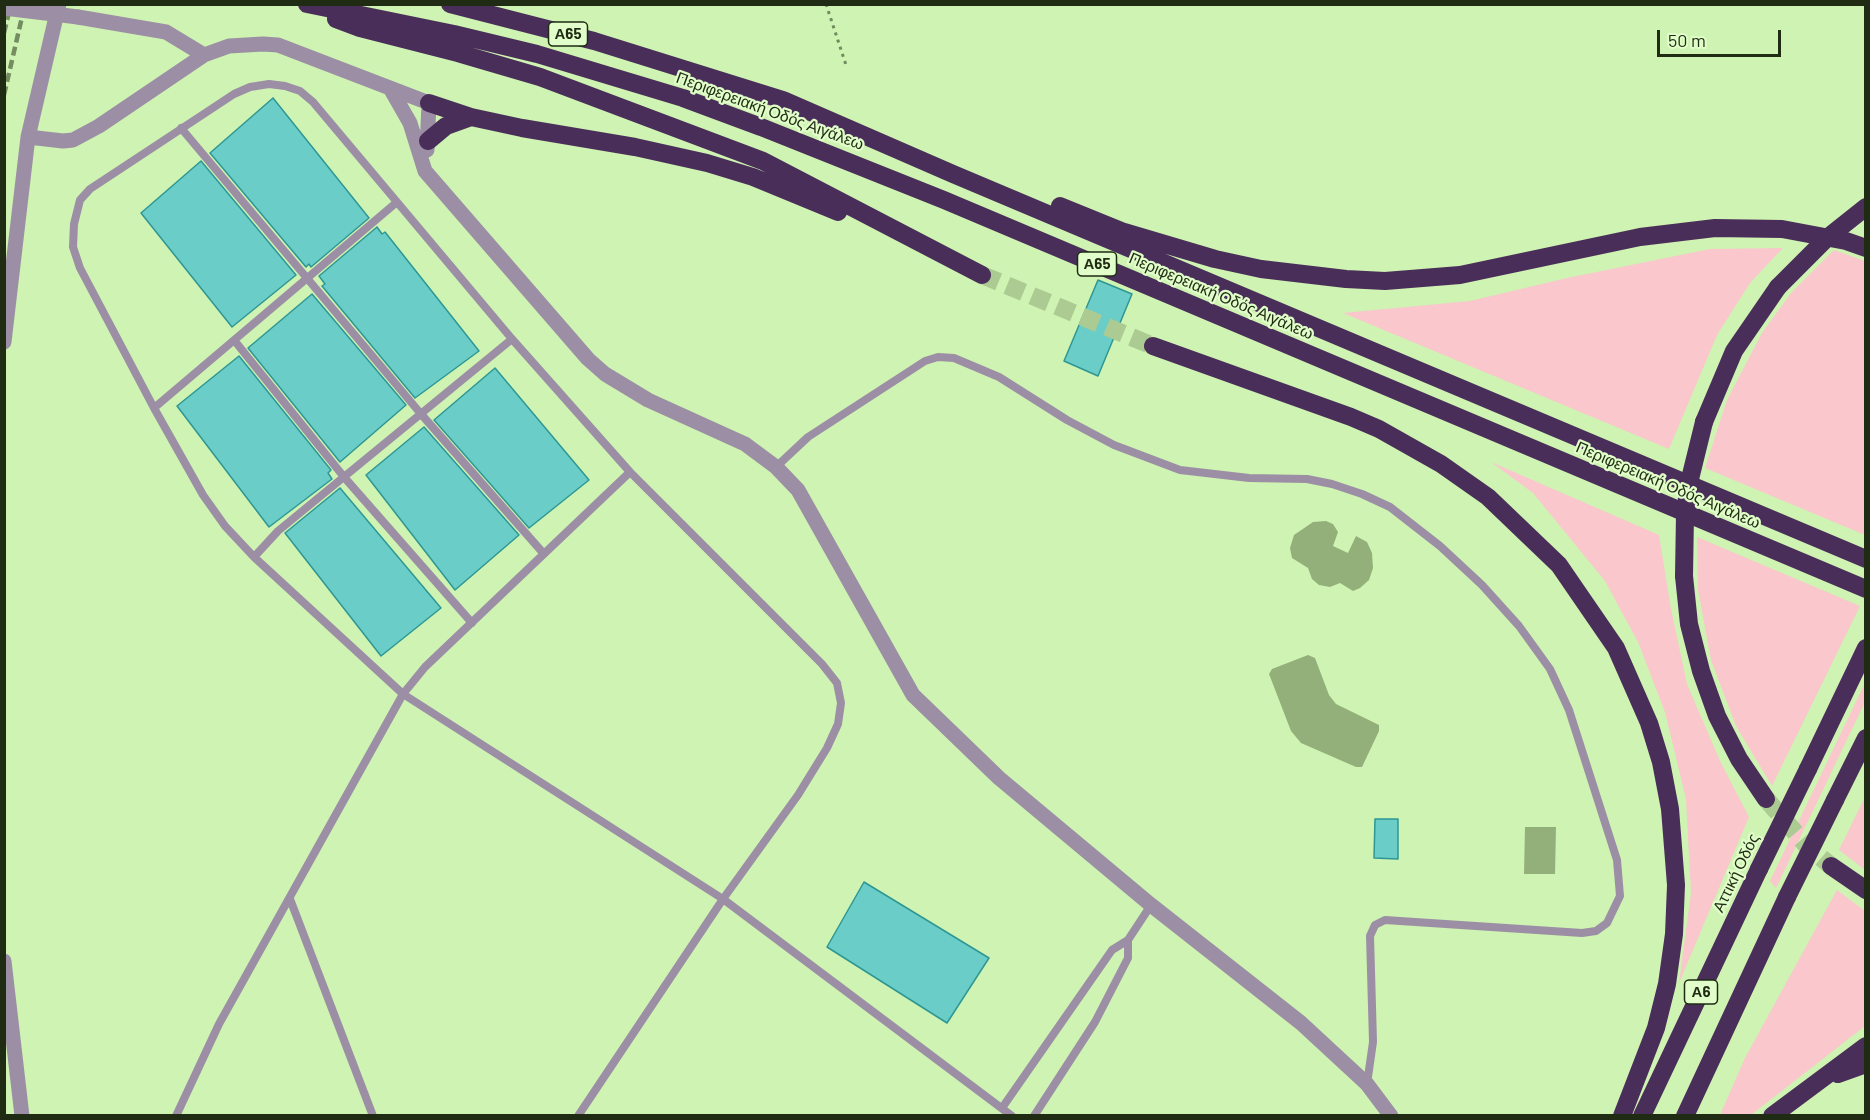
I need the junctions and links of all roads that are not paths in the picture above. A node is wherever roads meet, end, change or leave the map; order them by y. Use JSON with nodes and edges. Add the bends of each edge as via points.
{"nodes":[{"id":1,"x":59,"y":4,"type":"edge"},
{"id":2,"x":300,"y":4,"type":"edge"},
{"id":3,"x":307,"y":4,"type":"edge"},
{"id":4,"x":450,"y":4,"type":"edge"},
{"id":5,"x":501,"y":4,"type":"edge"},
{"id":6,"x":4,"y":8,"type":"edge"},
{"id":7,"x":204,"y":55,"type":"junction"},
{"id":8,"x":684,"y":70,"type":"junction"},
{"id":9,"x":390,"y":88,"type":"junction"},
{"id":10,"x":429,"y":103,"type":"junction"},
{"id":11,"x":471,"y":117,"type":"junction"},
{"id":12,"x":182,"y":128,"type":"junction"},
{"id":13,"x":28,"y":137,"type":"junction"},
{"id":14,"x":428,"y":141,"type":"junction"},
{"id":15,"x":425,"y":171,"type":"junction"},
{"id":16,"x":953,"y":174,"type":"junction"},
{"id":17,"x":397,"y":202,"type":"junction"},
{"id":18,"x":1866,"y":207,"type":"edge"},
{"id":19,"x":1866,"y":248,"type":"edge"},
{"id":20,"x":938,"y":253,"type":"junction"},
{"id":21,"x":982,"y":274,"type":"tunnel mouth"},
{"id":22,"x":307,"y":279,"type":"junction"},
{"id":23,"x":512,"y":339,"type":"junction"},
{"id":24,"x":234,"y":340,"type":"junction"},
{"id":25,"x":4,"y":342,"type":"edge"},
{"id":26,"x":1153,"y":346,"type":"tunnel mouth"},
{"id":27,"x":154,"y":408,"type":"junction"},
{"id":28,"x":421,"y":414,"type":"junction"},
{"id":29,"x":776,"y":467,"type":"junction"},
{"id":30,"x":630,"y":472,"type":"junction"},
{"id":31,"x":344,"y":477,"type":"junction"},
{"id":32,"x":544,"y":554,"type":"junction"},
{"id":33,"x":254,"y":557,"type":"junction"},
{"id":34,"x":1866,"y":559,"type":"edge"},
{"id":35,"x":1866,"y":589,"type":"edge"},
{"id":36,"x":472,"y":623,"type":"junction"},
{"id":37,"x":1866,"y":648,"type":"edge"},
{"id":38,"x":402,"y":694,"type":"junction"},
{"id":39,"x":1866,"y":738,"type":"edge"},
{"id":40,"x":1766,"y":799,"type":"tunnel mouth"},
{"id":41,"x":1831,"y":866,"type":"tunnel mouth"},
{"id":42,"x":1866,"y":890,"type":"edge"},
{"id":43,"x":290,"y":899,"type":"junction"},
{"id":44,"x":723,"y":899,"type":"junction"},
{"id":45,"x":1151,"y":905,"type":"junction"},
{"id":46,"x":1128,"y":940,"type":"junction"},
{"id":47,"x":4,"y":961,"type":"edge"},
{"id":48,"x":1866,"y":1046,"type":"edge"},
{"id":49,"x":1866,"y":1064,"type":"edge"},
{"id":50,"x":1816,"y":1081,"type":"junction"},
{"id":51,"x":1367,"y":1084,"type":"junction"},
{"id":52,"x":1002,"y":1108,"type":"junction"},
{"id":53,"x":579,"y":1115,"type":"edge"},
{"id":54,"x":22,"y":1116,"type":"edge"},
{"id":55,"x":176,"y":1116,"type":"edge"},
{"id":56,"x":373,"y":1116,"type":"edge"},
{"id":57,"x":1012,"y":1116,"type":"edge"},
{"id":58,"x":1034,"y":1116,"type":"edge"},
{"id":59,"x":1391,"y":1116,"type":"edge"},
{"id":60,"x":1622,"y":1116,"type":"edge"},
{"id":61,"x":1642,"y":1116,"type":"edge"},
{"id":62,"x":1685,"y":1116,"type":"edge"},
{"id":63,"x":1772,"y":1116,"type":"edge"}],
"edges":[{"from":1,"to":13,"type":"street"},
{"from":2,"to":20,"type":"highway","via":[[360,28],[531,74],[763,161]]},
{"from":3,"to":35,"type":"highway","name":"Περιφερειακή Οδός Αιγάλεω","number":"Α65","via":[[537,54],[761,127],[955,204]]},
{"from":4,"to":8,"type":"highway","name":"Περιφερειακή Οδός Αιγάλεω","number":"Α65","via":[[594,41]]},
{"from":5,"to":8,"type":"highway","via":[[636,42]]},
{"from":6,"to":7,"type":"street","bridge":true,"via":[[166,32]]},
{"from":7,"to":9,"type":"street","via":[[244,44],[279,45]]},
{"from":7,"to":13,"type":"street","via":[[84,135],[63,141]]},
{"from":8,"to":16,"type":"highway","name":"Περιφερειακή Οδός Αιγάλεω","number":"Α65","via":[[783,100]]},
{"from":9,"to":10,"type":"street"},
{"from":9,"to":15,"type":"street","via":[[410,123]]},
{"from":10,"to":11,"type":"highway"},
{"from":10,"to":14,"type":"street"},
{"from":11,"to":14,"type":"highway","via":[[446,126]]},
{"from":11,"to":20,"type":"highway","via":[[707,163],[753,177]]},
{"from":12,"to":17,"type":"lane","via":[[250,87],[269,84],[300,91],[325,115]]},
{"from":12,"to":22,"type":"lane"},
{"from":12,"to":27,"type":"lane","via":[[90,189],[80,200],[74,224],[74,247],[80,268]]},
{"from":13,"to":25,"type":"street"},
{"from":14,"to":15,"type":"street"},
{"from":15,"to":29,"type":"street","via":[[571,342],[605,374],[648,400],[745,444]]},
{"from":16,"to":19,"type":"highway","via":[[1039,198],[1169,247],[1262,269],[1327,278],[1384,280],[1461,275],[1640,237],[1715,228],[1782,229]]},
{"from":16,"to":34,"type":"highway","name":"Περιφερειακή Οδός Αιγάλεω","number":"Α65"},
{"from":17,"to":22,"type":"lane"},
{"from":17,"to":23,"type":"lane"},
{"from":18,"to":40,"type":"highway","bridge":true,"via":[[1827,238],[1778,287],[1734,351],[1704,422],[1693,462],[1685,514],[1684,576],[1689,624],[1709,694],[1739,759]]},
{"from":20,"to":21,"type":"highway"},
{"from":22,"to":24,"type":"lane"},
{"from":22,"to":28,"type":"lane"},
{"from":23,"to":28,"type":"lane"},
{"from":23,"to":30,"type":"lane"},
{"from":24,"to":27,"type":"lane"},
{"from":24,"to":31,"type":"lane"},
{"from":26,"to":60,"type":"highway","via":[[1351,417],[1441,464],[1488,496],[1559,565],[1616,648],[1650,723],[1661,762],[1670,809],[1676,885],[1667,984],[1652,1039]]},
{"from":27,"to":33,"type":"lane","via":[[203,495]]},
{"from":28,"to":31,"type":"lane"},
{"from":28,"to":32,"type":"lane"},
{"from":29,"to":45,"type":"street","via":[[798,490],[913,695],[999,778]]},
{"from":29,"to":51,"type":"lane","via":[[808,437],[925,361],[954,358],[999,377],[1114,445],[1180,470],[1249,478],[1307,479],[1362,494],[1390,507],[1482,585],[1550,669],[1569,710],[1617,860],[1620,896],[1606,923],[1596,931],[1582,933],[1385,920],[1375,925],[1371,936],[1373,1042]]},
{"from":30,"to":32,"type":"lane"},
{"from":30,"to":44,"type":"lane","via":[[837,683],[841,703],[838,724],[827,748]]},
{"from":31,"to":33,"type":"lane","via":[[278,531]]},
{"from":31,"to":36,"type":"lane"},
{"from":32,"to":36,"type":"lane"},
{"from":33,"to":38,"type":"lane"},
{"from":36,"to":38,"type":"lane"},
{"from":37,"to":61,"type":"highway","name":"Αττική Οδός","number":"Α6","bridge":true},
{"from":38,"to":43,"type":"lane"},
{"from":38,"to":44,"type":"lane"},
{"from":39,"to":62,"type":"highway","number":"Α6","bridge":true},
{"from":41,"to":42,"type":"highway"},
{"from":43,"to":55,"type":"lane","via":[[219,1024]]},
{"from":43,"to":56,"type":"lane"},
{"from":44,"to":52,"type":"lane"},
{"from":44,"to":53,"type":"lane"},
{"from":45,"to":46,"type":"lane"},
{"from":45,"to":51,"type":"street","via":[[1301,1023]]},
{"from":46,"to":52,"type":"lane","via":[[1112,950]]},
{"from":46,"to":58,"type":"lane","via":[[1128,958],[1095,1022]]},
{"from":47,"to":54,"type":"street"},
{"from":48,"to":50,"type":"highway"},
{"from":49,"to":50,"type":"highway"},
{"from":50,"to":63,"type":"highway"},
{"from":51,"to":59,"type":"street"},
{"from":52,"to":57,"type":"lane"}]}
